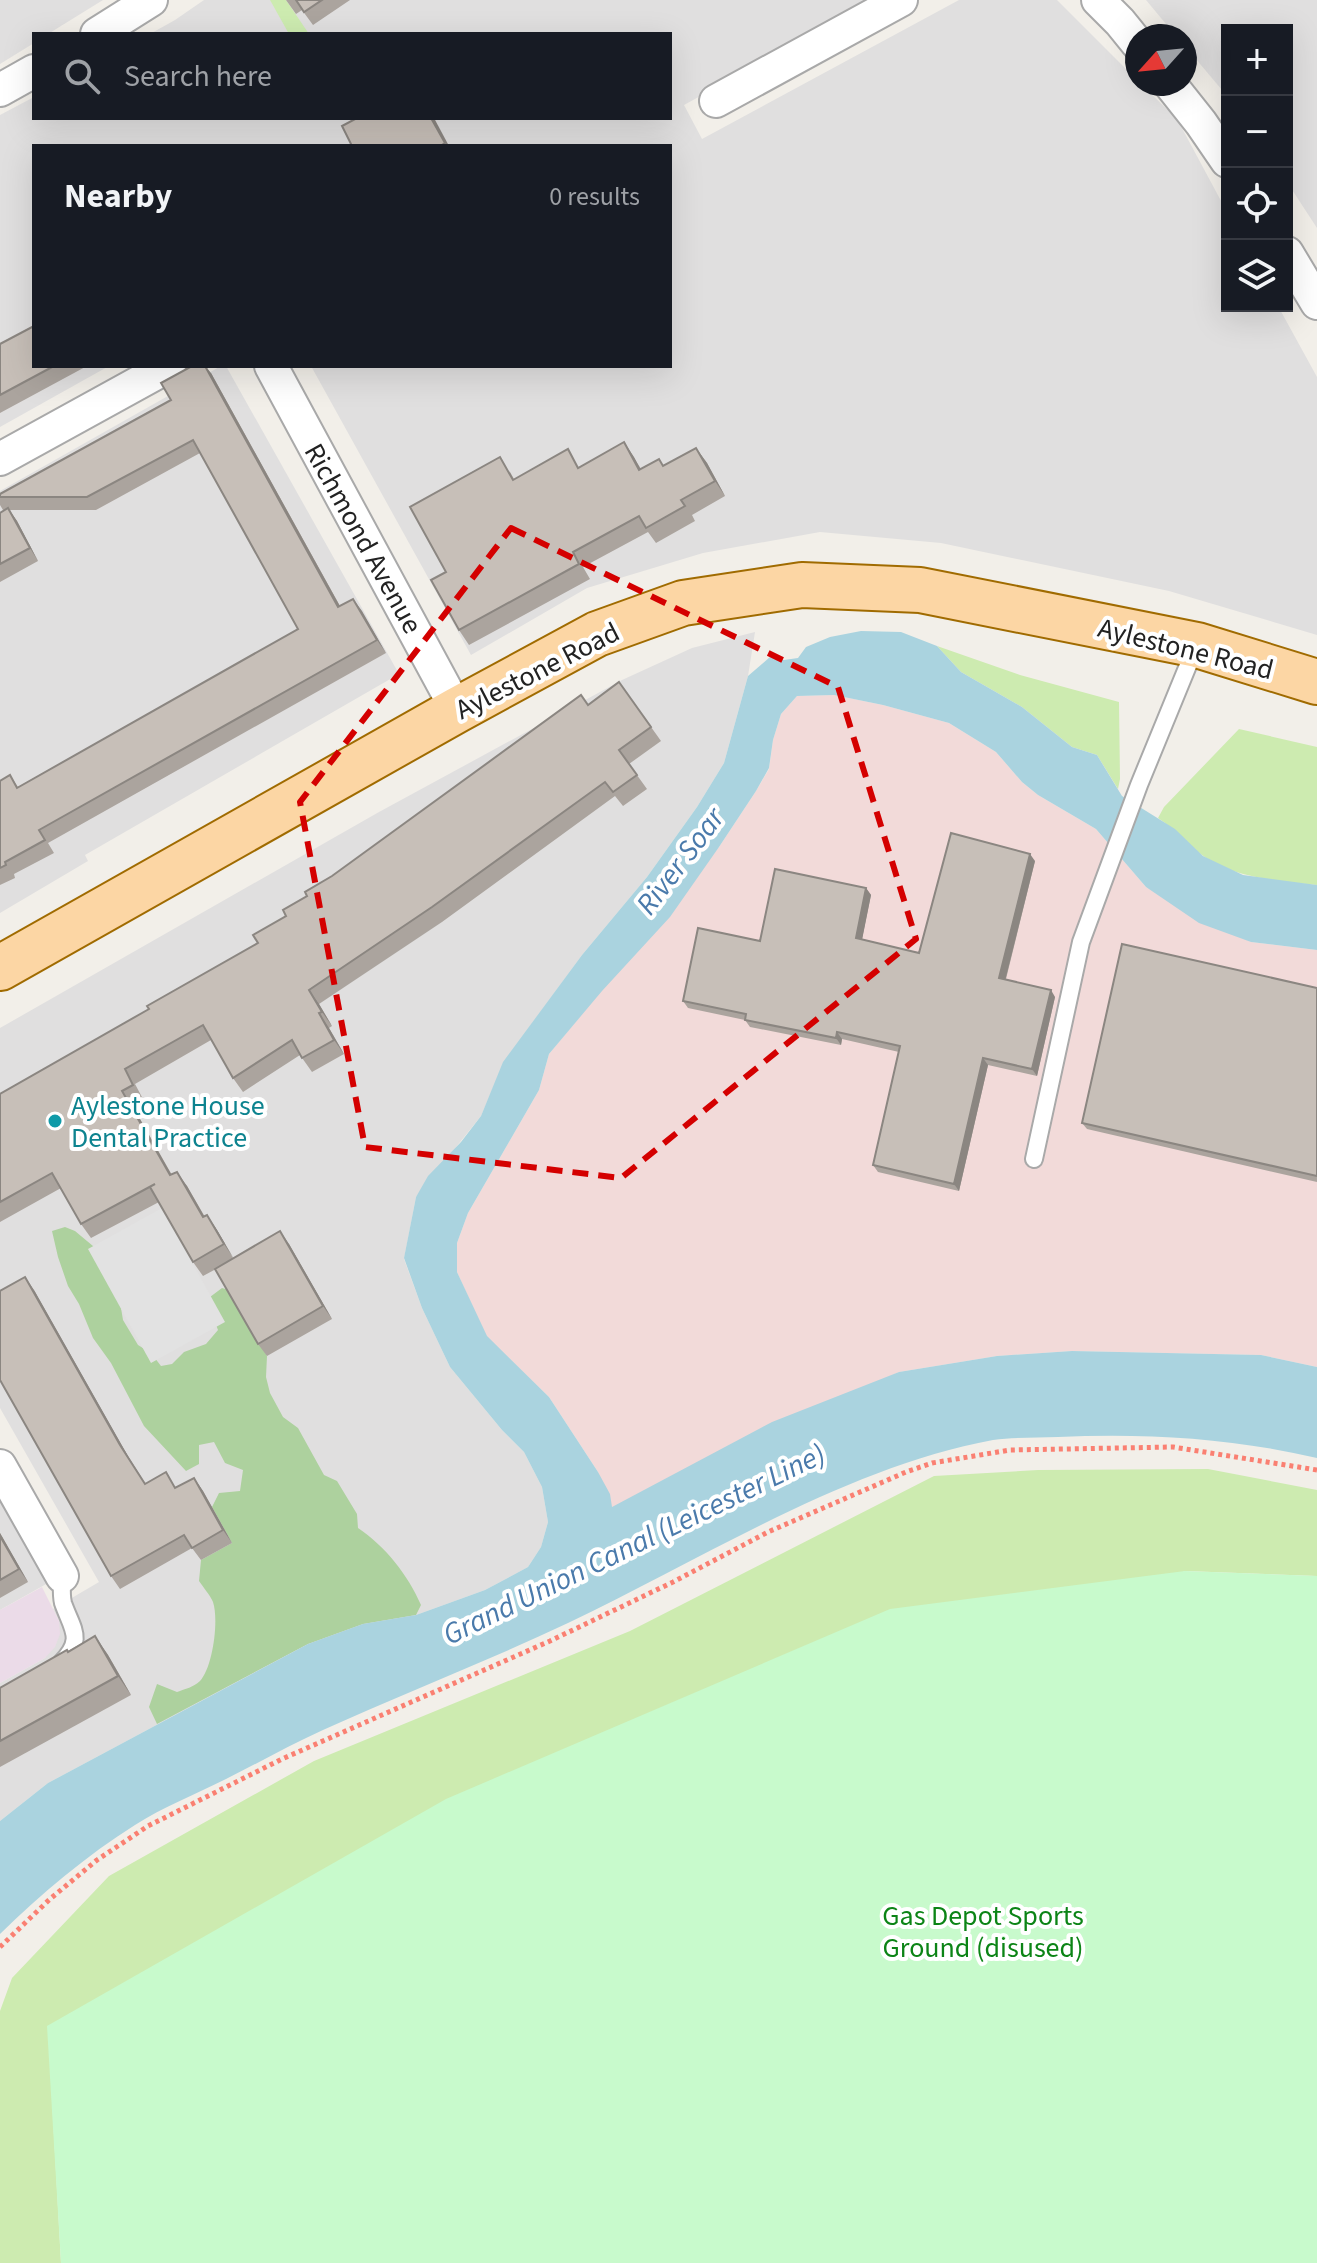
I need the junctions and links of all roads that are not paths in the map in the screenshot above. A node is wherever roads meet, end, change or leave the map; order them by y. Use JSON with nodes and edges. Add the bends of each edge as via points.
{"nodes":[{"id":1,"x":151,"y":0,"type":"edge"},
{"id":2,"x":901,"y":0,"type":"edge"},
{"id":3,"x":1098,"y":0,"type":"edge"},
{"id":4,"x":1125,"y":28,"type":"edge"},
{"id":5,"x":100,"y":32,"type":"edge"},
{"id":6,"x":32,"y":72,"type":"edge"},
{"id":7,"x":0,"y":90,"type":"edge"},
{"id":8,"x":1180,"y":96,"type":"edge"},
{"id":9,"x":716,"y":101,"type":"dead end"},
{"id":10,"x":1221,"y":152,"type":"edge"},
{"id":11,"x":1293,"y":263,"type":"edge"},
{"id":12,"x":1317,"y":303,"type":"edge"},
{"id":13,"x":165,"y":368,"type":"edge"},
{"id":14,"x":272,"y":368,"type":"edge"},
{"id":15,"x":0,"y":459,"type":"edge"},
{"id":16,"x":1197,"y":645,"type":"junction"},
{"id":17,"x":1317,"y":682,"type":"edge"},
{"id":18,"x":457,"y":710,"type":"junction"},
{"id":19,"x":0,"y":968,"type":"edge"},
{"id":20,"x":1034,"y":1159,"type":"dead end"},
{"id":21,"x":0,"y":1466,"type":"edge"},
{"id":22,"x":62,"y":1576,"type":"joint"},
{"id":23,"x":46,"y":1673,"type":"edge"}],
"edges":[{"from":1,"to":5,"type":"street"},
{"from":2,"to":9,"type":"street"},
{"from":3,"to":4,"type":"street"},
{"from":6,"to":7,"type":"street"},
{"from":8,"to":10,"type":"street"},
{"from":11,"to":12,"type":"street"},
{"from":13,"to":15,"type":"street"},
{"from":14,"to":18,"type":"street","name":"Richmond Avenue"},
{"from":16,"to":17,"type":"main road","name":"Aylestone Road"},
{"from":16,"to":18,"type":"main road","name":"Aylestone Road","via":[[920,590],[802,585],[683,603],[597,634]]},
{"from":16,"to":20,"type":"lane","via":[[1081,942]]},
{"from":18,"to":19,"type":"main road","name":"Aylestone Road"},
{"from":21,"to":22,"type":"street"},
{"from":22,"to":23,"type":"lane","via":[[63,1601],[75,1636],[72,1652]]}]}
